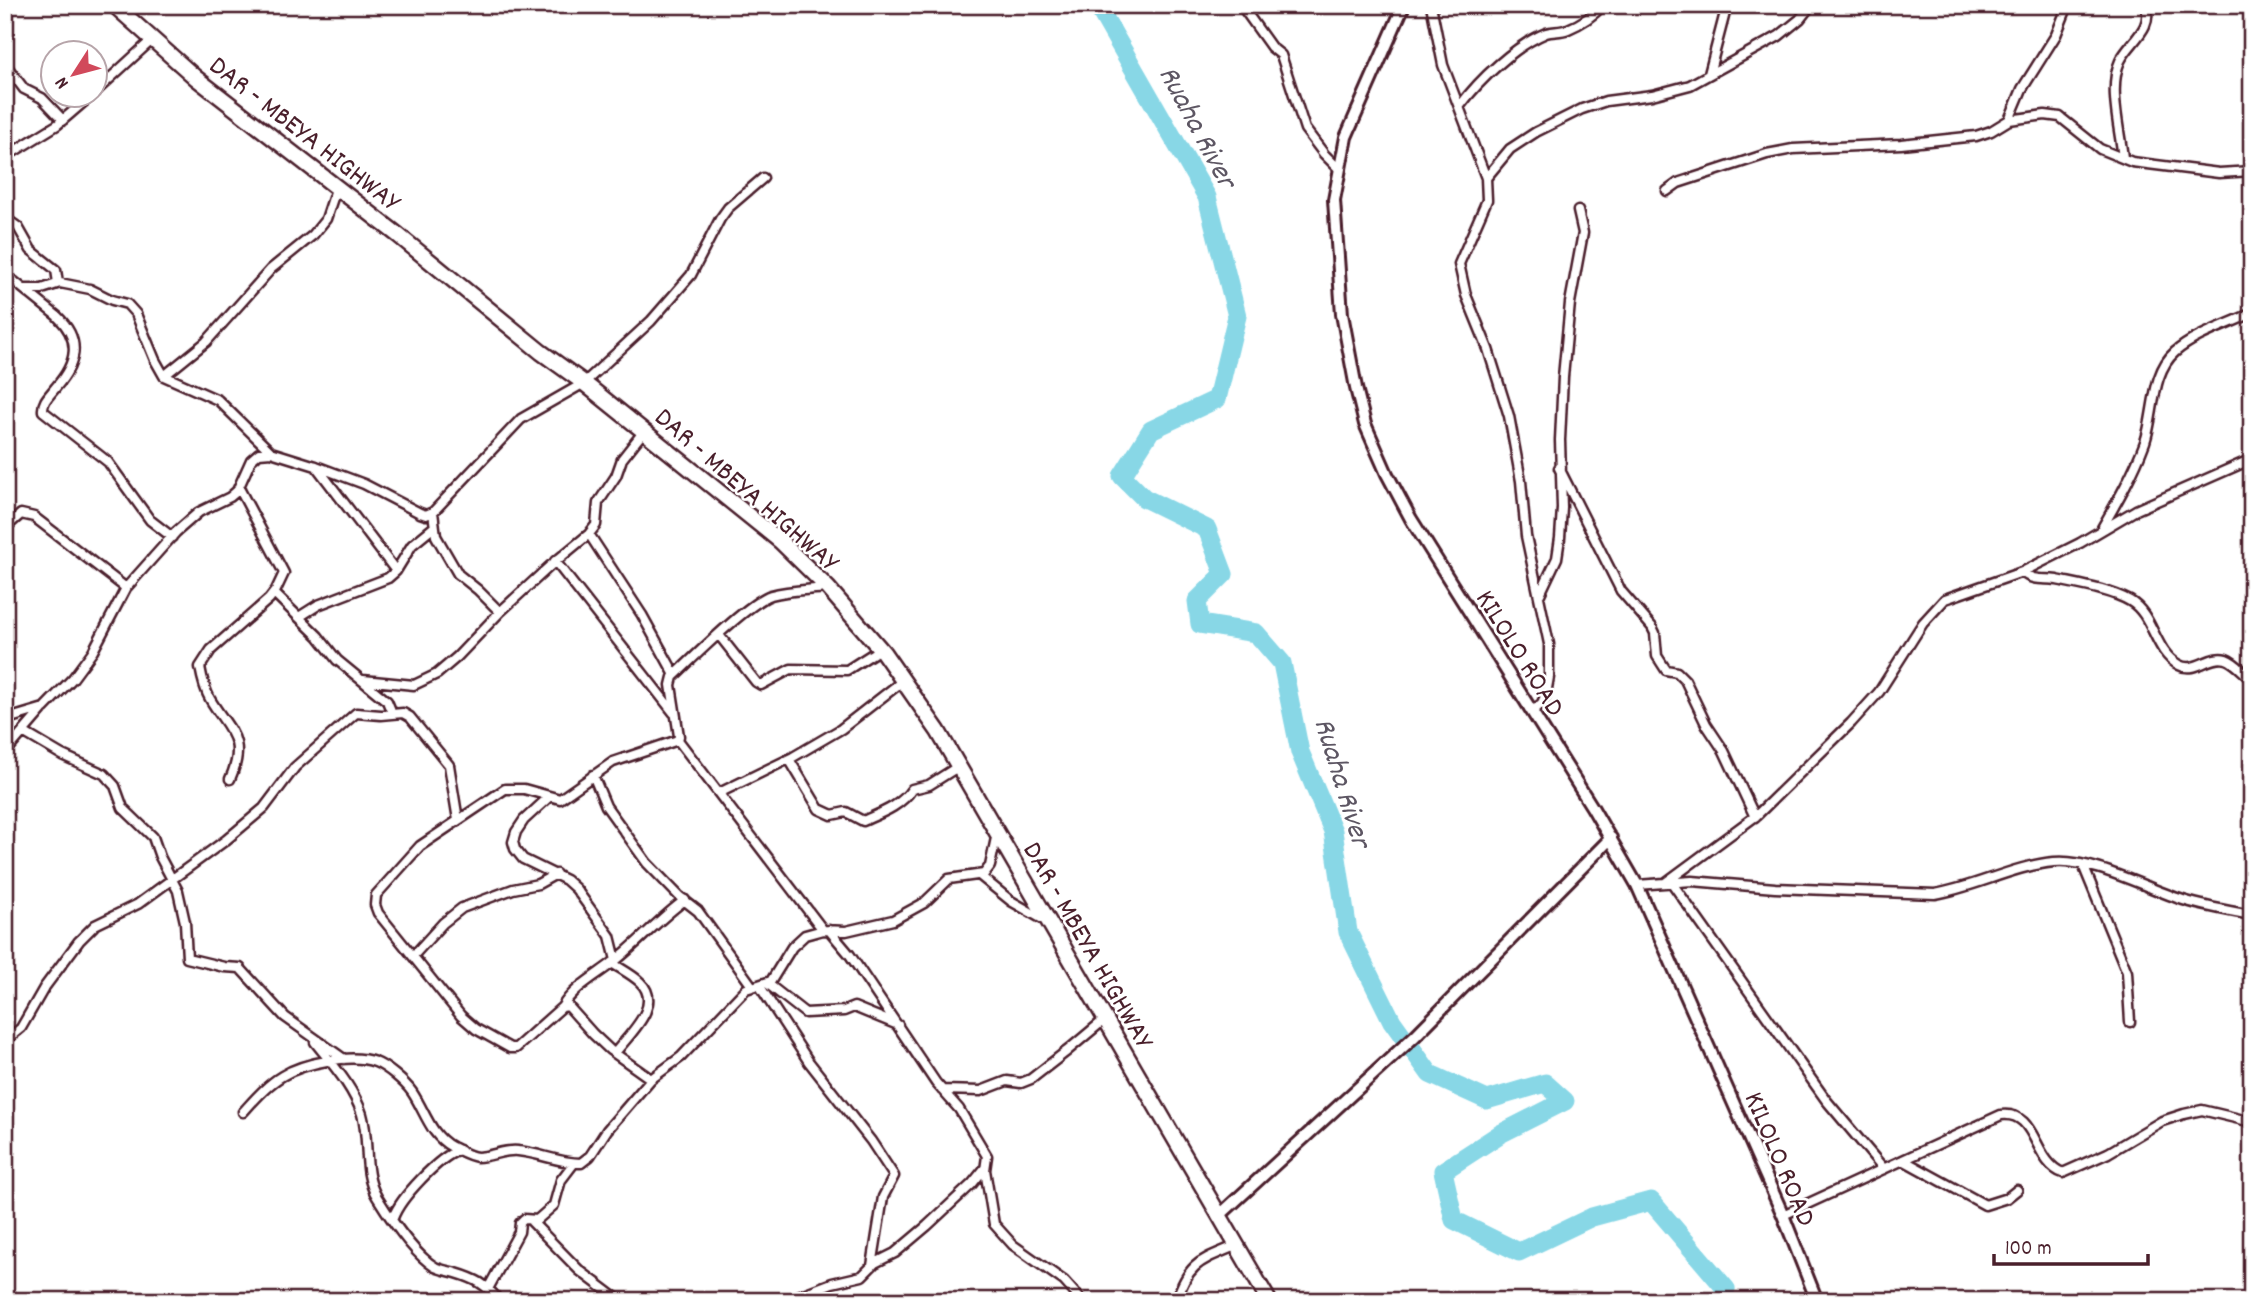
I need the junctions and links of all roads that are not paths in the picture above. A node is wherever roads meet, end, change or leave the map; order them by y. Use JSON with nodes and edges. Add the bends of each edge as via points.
{"nodes":[{"id":1,"x":114,"y":5,"type":"edge"},
{"id":2,"x":1241,"y":5,"type":"edge"},
{"id":3,"x":1404,"y":5,"type":"edge"},
{"id":4,"x":1431,"y":5,"type":"edge"},
{"id":5,"x":1604,"y":5,"type":"edge"},
{"id":6,"x":1727,"y":5,"type":"edge"},
{"id":7,"x":1811,"y":5,"type":"edge"},
{"id":8,"x":2068,"y":5,"type":"edge"},
{"id":9,"x":2145,"y":5,"type":"edge"},
{"id":10,"x":154,"y":38,"type":"junction"},
{"id":11,"x":5,"y":64,"type":"edge"},
{"id":12,"x":1709,"y":74,"type":"junction"},
{"id":13,"x":108,"y":81,"type":"edge"},
{"id":14,"x":1460,"y":106,"type":"junction"},
{"id":15,"x":77,"y":108,"type":"edge"},
{"id":16,"x":63,"y":120,"type":"junction"},
{"id":17,"x":2009,"y":120,"type":"junction"},
{"id":18,"x":5,"y":157,"type":"edge"},
{"id":19,"x":2123,"y":158,"type":"junction"},
{"id":20,"x":1339,"y":169,"type":"junction"},
{"id":21,"x":2252,"y":171,"type":"edge"},
{"id":22,"x":763,"y":178,"type":"dead end"},
{"id":23,"x":1486,"y":178,"type":"junction"},
{"id":24,"x":337,"y":189,"type":"junction"},
{"id":25,"x":1667,"y":191,"type":"dead end"},
{"id":26,"x":1578,"y":211,"type":"dead end"},
{"id":27,"x":5,"y":218,"type":"edge"},
{"id":28,"x":5,"y":274,"type":"edge"},
{"id":29,"x":58,"y":283,"type":"junction"},
{"id":30,"x":25,"y":289,"type":"junction"},
{"id":31,"x":2252,"y":313,"type":"edge"},
{"id":32,"x":164,"y":376,"type":"junction"},
{"id":33,"x":584,"y":383,"type":"junction"},
{"id":34,"x":644,"y":431,"type":"junction"},
{"id":35,"x":271,"y":452,"type":"junction"},
{"id":36,"x":2252,"y":459,"type":"edge"},
{"id":37,"x":316,"y":466,"type":"junction"},
{"id":38,"x":1559,"y":468,"type":"junction"},
{"id":39,"x":239,"y":488,"type":"junction"},
{"id":40,"x":433,"y":512,"type":"junction"},
{"id":41,"x":433,"y":527,"type":"junction"},
{"id":42,"x":5,"y":528,"type":"edge"},
{"id":43,"x":2101,"y":531,"type":"junction"},
{"id":44,"x":589,"y":534,"type":"junction"},
{"id":45,"x":172,"y":537,"type":"junction"},
{"id":46,"x":555,"y":561,"type":"junction"},
{"id":47,"x":396,"y":571,"type":"junction"},
{"id":48,"x":2022,"y":572,"type":"junction"},
{"id":49,"x":125,"y":588,"type":"junction"},
{"id":50,"x":828,"y":588,"type":"junction"},
{"id":51,"x":274,"y":593,"type":"junction"},
{"id":52,"x":1540,"y":594,"type":"junction"},
{"id":53,"x":500,"y":612,"type":"junction"},
{"id":54,"x":299,"y":617,"type":"junction"},
{"id":55,"x":719,"y":635,"type":"junction"},
{"id":56,"x":880,"y":649,"type":"junction"},
{"id":57,"x":675,"y":675,"type":"junction"},
{"id":58,"x":2252,"y":679,"type":"edge"},
{"id":59,"x":363,"y":680,"type":"junction"},
{"id":60,"x":904,"y":680,"type":"junction"},
{"id":61,"x":44,"y":708,"type":"junction"},
{"id":62,"x":1532,"y":712,"type":"junction"},
{"id":63,"x":5,"y":713,"type":"edge"},
{"id":64,"x":393,"y":713,"type":"junction"},
{"id":65,"x":676,"y":716,"type":"junction"},
{"id":66,"x":23,"y":732,"type":"junction"},
{"id":67,"x":678,"y":740,"type":"junction"},
{"id":68,"x":5,"y":753,"type":"edge"},
{"id":69,"x":789,"y":759,"type":"junction"},
{"id":70,"x":958,"y":766,"type":"junction"},
{"id":71,"x":593,"y":775,"type":"junction"},
{"id":72,"x":230,"y":779,"type":"dead end"},
{"id":73,"x":719,"y":793,"type":"junction"},
{"id":74,"x":549,"y":797,"type":"junction"},
{"id":75,"x":1755,"y":817,"type":"junction"},
{"id":76,"x":457,"y":820,"type":"junction"},
{"id":77,"x":997,"y":833,"type":"junction"},
{"id":78,"x":1611,"y":838,"type":"junction"},
{"id":79,"x":2083,"y":865,"type":"junction"},
{"id":80,"x":556,"y":874,"type":"junction"},
{"id":81,"x":979,"y":875,"type":"junction"},
{"id":82,"x":173,"y":878,"type":"junction"},
{"id":83,"x":1668,"y":883,"type":"junction"},
{"id":84,"x":1637,"y":885,"type":"junction"},
{"id":85,"x":685,"y":900,"type":"junction"},
{"id":86,"x":2252,"y":915,"type":"edge"},
{"id":87,"x":1050,"y":923,"type":"junction"},
{"id":88,"x":826,"y":930,"type":"junction"},
{"id":89,"x":413,"y":956,"type":"junction"},
{"id":90,"x":614,"y":962,"type":"junction"},
{"id":91,"x":760,"y":985,"type":"junction"},
{"id":92,"x":562,"y":1007,"type":"junction"},
{"id":93,"x":1104,"y":1020,"type":"junction"},
{"id":94,"x":2130,"y":1023,"type":"dead end"},
{"id":95,"x":898,"y":1025,"type":"junction"},
{"id":96,"x":309,"y":1035,"type":"junction"},
{"id":97,"x":5,"y":1041,"type":"edge"},
{"id":98,"x":615,"y":1053,"type":"junction"},
{"id":99,"x":344,"y":1059,"type":"junction"},
{"id":100,"x":330,"y":1061,"type":"junction"},
{"id":101,"x":651,"y":1079,"type":"junction"},
{"id":102,"x":942,"y":1090,"type":"junction"},
{"id":103,"x":243,"y":1112,"type":"dead end"},
{"id":104,"x":2252,"y":1122,"type":"edge"},
{"id":105,"x":459,"y":1150,"type":"junction"},
{"id":106,"x":1903,"y":1160,"type":"junction"},
{"id":107,"x":574,"y":1163,"type":"junction"},
{"id":108,"x":985,"y":1168,"type":"junction"},
{"id":109,"x":1884,"y":1169,"type":"junction"},
{"id":110,"x":2017,"y":1190,"type":"dead end"},
{"id":111,"x":1221,"y":1214,"type":"junction"},
{"id":112,"x":1783,"y":1215,"type":"junction"},
{"id":113,"x":393,"y":1218,"type":"junction"},
{"id":114,"x":531,"y":1221,"type":"junction"},
{"id":115,"x":1235,"y":1246,"type":"junction"},
{"id":116,"x":872,"y":1266,"type":"junction"},
{"id":117,"x":488,"y":1287,"type":"junction"},
{"id":118,"x":499,"y":1301,"type":"edge"},
{"id":119,"x":620,"y":1301,"type":"edge"},
{"id":120,"x":785,"y":1301,"type":"edge"},
{"id":121,"x":1082,"y":1301,"type":"edge"},
{"id":122,"x":1176,"y":1301,"type":"edge"},
{"id":123,"x":1269,"y":1301,"type":"edge"},
{"id":124,"x":1816,"y":1301,"type":"edge"}],
"edges":[{"from":1,"to":10,"type":"highway","name":"DAR - MBEYA HIGHWAY"},
{"from":2,"to":20,"type":"street","via":[[1281,55],[1305,130]]},
{"from":3,"to":20,"type":"main road","name":"KILOLO ROAD","via":[[1346,137]]},
{"from":4,"to":14,"type":"street","via":[[1438,47]]},
{"from":5,"to":14,"type":"street","via":[[1566,30],[1529,43],[1488,74]]},
{"from":6,"to":12,"type":"street"},
{"from":7,"to":12,"type":"street","via":[[1779,36]]},
{"from":8,"to":17,"type":"street"},
{"from":9,"to":19,"type":"street","via":[[2148,20],[2120,60],[2116,74]]},
{"from":10,"to":13,"type":"street"},
{"from":10,"to":24,"type":"highway","name":"DAR - MBEYA HIGHWAY","via":[[196,78]]},
{"from":11,"to":16,"type":"street","via":[[24,89],[42,98]]},
{"from":12,"to":23,"type":"street","via":[[1672,91],[1583,109],[1510,149]]},
{"from":14,"to":23,"type":"street"},
{"from":15,"to":16,"type":"street"},
{"from":16,"to":18,"type":"street"},
{"from":17,"to":19,"type":"street","via":[[2060,117],[2100,149]]},
{"from":17,"to":25,"type":"street","via":[[1976,136],[1767,154],[1678,183]]},
{"from":19,"to":21,"type":"street","via":[[2218,173]]},
{"from":20,"to":62,"type":"main road","name":"KILOLO ROAD","via":[[1334,200],[1342,314],[1365,424],[1411,519]]},
{"from":22,"to":33,"type":"street","via":[[720,219],[691,275],[675,294]]},
{"from":23,"to":52,"type":"street","via":[[1487,200],[1459,264],[1509,416],[1526,536]]},
{"from":24,"to":32,"type":"street","via":[[326,219],[313,235],[271,269],[211,337]]},
{"from":24,"to":33,"type":"highway","name":"DAR - MBEYA HIGHWAY"},
{"from":26,"to":38,"type":"street","via":[[1583,233],[1570,303]]},
{"from":27,"to":29,"type":"street","via":[[15,223],[31,250],[56,270]]},
{"from":28,"to":30,"type":"street"},
{"from":29,"to":30,"type":"street"},
{"from":29,"to":32,"type":"street","via":[[90,289],[127,304]]},
{"from":30,"to":45,"type":"street","via":[[64,322],[75,351],[62,381],[44,401],[43,411],[108,462],[149,520]]},
{"from":31,"to":43,"type":"street","via":[[2196,338],[2165,365],[2143,447]]},
{"from":32,"to":35,"type":"street","via":[[218,400]]},
{"from":33,"to":34,"type":"highway","name":"DAR - MBEYA HIGHWAY"},
{"from":33,"to":40,"type":"street","via":[[526,415]]},
{"from":34,"to":44,"type":"street","via":[[598,503]]},
{"from":34,"to":50,"type":"highway","name":"DAR - MBEYA HIGHWAY","via":[[780,541]]},
{"from":35,"to":37,"type":"street"},
{"from":35,"to":39,"type":"street","via":[[255,456]]},
{"from":36,"to":43,"type":"street","via":[[2136,510]]},
{"from":37,"to":40,"type":"street","via":[[420,513]]},
{"from":37,"to":47,"type":"street"},
{"from":38,"to":52,"type":"street","via":[[1562,508],[1557,558]]},
{"from":38,"to":75,"type":"street","via":[[1621,591],[1652,627],[1659,662],[1685,680]]},
{"from":39,"to":45,"type":"street","via":[[200,512]]},
{"from":39,"to":51,"type":"street","via":[[283,570]]},
{"from":40,"to":41,"type":"street"},
{"from":41,"to":47,"type":"street","via":[[412,545]]},
{"from":41,"to":53,"type":"street","via":[[457,574]]},
{"from":42,"to":49,"type":"street","via":[[21,514],[34,517]]},
{"from":43,"to":48,"type":"street"},
{"from":44,"to":46,"type":"street"},
{"from":44,"to":57,"type":"street"},
{"from":45,"to":49,"type":"street"},
{"from":46,"to":53,"type":"street"},
{"from":46,"to":65,"type":"street"},
{"from":47,"to":54,"type":"street"},
{"from":48,"to":58,"type":"street","via":[[2033,579],[2123,597],[2141,609],[2175,663],[2189,667],[2227,659]]},
{"from":48,"to":75,"type":"street","via":[[1945,599],[1923,623],[1879,692]]},
{"from":49,"to":61,"type":"street","via":[[86,661]]},
{"from":50,"to":55,"type":"street","via":[[769,596]]},
{"from":50,"to":56,"type":"highway","name":"DAR - MBEYA HIGHWAY"},
{"from":51,"to":54,"type":"street"},
{"from":51,"to":72,"type":"street","via":[[211,650],[200,667],[209,698],[229,723],[237,751]]},
{"from":52,"to":62,"type":"street","via":[[1549,644],[1549,677],[1542,703]]},
{"from":53,"to":59,"type":"street","via":[[428,680],[404,685]]},
{"from":54,"to":59,"type":"street","via":[[337,660]]},
{"from":55,"to":56,"type":"street","via":[[761,685],[791,669],[847,670]]},
{"from":55,"to":57,"type":"street"},
{"from":56,"to":60,"type":"highway","name":"DAR - MBEYA HIGHWAY"},
{"from":57,"to":65,"type":"street","via":[[671,685]]},
{"from":59,"to":64,"type":"street","via":[[387,701]]},
{"from":60,"to":69,"type":"street","via":[[841,730]]},
{"from":60,"to":70,"type":"highway","name":"DAR - MBEYA HIGHWAY"},
{"from":61,"to":63,"type":"street","via":[[14,717]]},
{"from":61,"to":66,"type":"street"},
{"from":62,"to":78,"type":"main road","name":"KILOLO ROAD"},
{"from":64,"to":76,"type":"street","via":[[410,717],[447,762]]},
{"from":64,"to":82,"type":"street","via":[[356,713],[295,767],[264,807]]},
{"from":65,"to":67,"type":"street"},
{"from":66,"to":68,"type":"street"},
{"from":66,"to":82,"type":"street","via":[[109,778],[123,808],[153,837]]},
{"from":67,"to":71,"type":"street","via":[[619,760]]},
{"from":67,"to":73,"type":"street"},
{"from":69,"to":70,"type":"street","via":[[819,809],[832,815],[846,812],[863,821]]},
{"from":69,"to":73,"type":"street"},
{"from":70,"to":77,"type":"highway","name":"DAR - MBEYA HIGHWAY"},
{"from":71,"to":74,"type":"street","via":[[561,799]]},
{"from":71,"to":85,"type":"street","via":[[606,806],[647,863]]},
{"from":73,"to":88,"type":"street"},
{"from":74,"to":76,"type":"street","via":[[507,789]]},
{"from":74,"to":80,"type":"street","via":[[524,820],[513,842],[523,859]]},
{"from":75,"to":83,"type":"street"},
{"from":76,"to":89,"type":"street","via":[[420,846],[376,895],[378,913]]},
{"from":77,"to":81,"type":"street","via":[[990,866]]},
{"from":77,"to":87,"type":"highway","name":"DAR - MBEYA HIGHWAY"},
{"from":78,"to":84,"type":"main road","name":"KILOLO ROAD"},
{"from":78,"to":111,"type":"main road","via":[[1415,1036]]},
{"from":79,"to":83,"type":"street","via":[[2056,862],[1935,894]]},
{"from":79,"to":86,"type":"street","via":[[2182,899]]},
{"from":79,"to":94,"type":"street","via":[[2127,972]]},
{"from":80,"to":89,"type":"street","via":[[462,908]]},
{"from":80,"to":90,"type":"street","via":[[583,897],[610,936]]},
{"from":81,"to":87,"type":"street","via":[[1011,901]]},
{"from":81,"to":88,"type":"street","via":[[949,879],[924,903],[893,920],[846,931]]},
{"from":82,"to":96,"type":"street","via":[[185,922],[187,958],[240,968],[285,1017]]},
{"from":82,"to":97,"type":"street","via":[[128,911],[95,925],[44,988],[21,1028]]},
{"from":83,"to":84,"type":"street"},
{"from":83,"to":109,"type":"street","via":[[1826,1100]]},
{"from":84,"to":112,"type":"main road","name":"KILOLO ROAD"},
{"from":85,"to":90,"type":"street"},
{"from":85,"to":91,"type":"street"},
{"from":87,"to":93,"type":"highway","name":"DAR - MBEYA HIGHWAY"},
{"from":88,"to":91,"type":"street","via":[[805,935],[792,947],[774,979]]},
{"from":88,"to":95,"type":"street"},
{"from":89,"to":92,"type":"street","via":[[468,1023],[510,1048],[519,1047]]},
{"from":90,"to":92,"type":"street","via":[[574,990]]},
{"from":90,"to":98,"type":"street","via":[[639,981],[650,1002]]},
{"from":91,"to":95,"type":"street","via":[[805,1013],[854,1007]]},
{"from":91,"to":101,"type":"street","via":[[743,992],[681,1057]]},
{"from":91,"to":116,"type":"street","via":[[809,1062],[894,1176],[883,1197]]},
{"from":92,"to":98,"type":"street","via":[[570,1008]]},
{"from":93,"to":102,"type":"street","via":[[1031,1079],[1021,1083],[1006,1080],[981,1091]]},
{"from":93,"to":111,"type":"highway","name":"DAR - MBEYA HIGHWAY"},
{"from":95,"to":102,"type":"street"},
{"from":96,"to":99,"type":"street"},
{"from":96,"to":100,"type":"street"},
{"from":98,"to":101,"type":"street"},
{"from":99,"to":100,"type":"street"},
{"from":99,"to":105,"type":"street","via":[[378,1063],[411,1091],[440,1139]]},
{"from":100,"to":103,"type":"street","via":[[282,1076]]},
{"from":100,"to":113,"type":"street","via":[[354,1093],[363,1116],[373,1189]]},
{"from":101,"to":107,"type":"street","via":[[590,1156]]},
{"from":102,"to":108,"type":"street","via":[[987,1156]]},
{"from":104,"to":106,"type":"street","via":[[2202,1110],[2184,1114],[2161,1121],[2063,1173],[2042,1153],[2023,1120],[2001,1115]]},
{"from":105,"to":107,"type":"street","via":[[477,1157],[521,1151]]},
{"from":105,"to":113,"type":"street","via":[[402,1200]]},
{"from":106,"to":109,"type":"street"},
{"from":106,"to":110,"type":"street","via":[[1985,1205]]},
{"from":107,"to":114,"type":"street","via":[[561,1180],[552,1208]]},
{"from":108,"to":116,"type":"street","via":[[927,1226]]},
{"from":108,"to":121,"type":"street","via":[[994,1224]]},
{"from":109,"to":112,"type":"street"},
{"from":111,"to":115,"type":"highway","name":"DAR - MBEYA HIGHWAY"},
{"from":112,"to":124,"type":"main road","name":"KILOLO ROAD"},
{"from":113,"to":117,"type":"street","via":[[418,1252],[438,1269],[478,1279]]},
{"from":114,"to":117,"type":"street","via":[[520,1223]]},
{"from":114,"to":119,"type":"street","via":[[579,1270]]},
{"from":115,"to":122,"type":"street","via":[[1187,1273]]},
{"from":115,"to":123,"type":"highway","name":"DAR - MBEYA HIGHWAY"},
{"from":116,"to":120,"type":"street","via":[[862,1276]]},
{"from":117,"to":118,"type":"street"}]}
